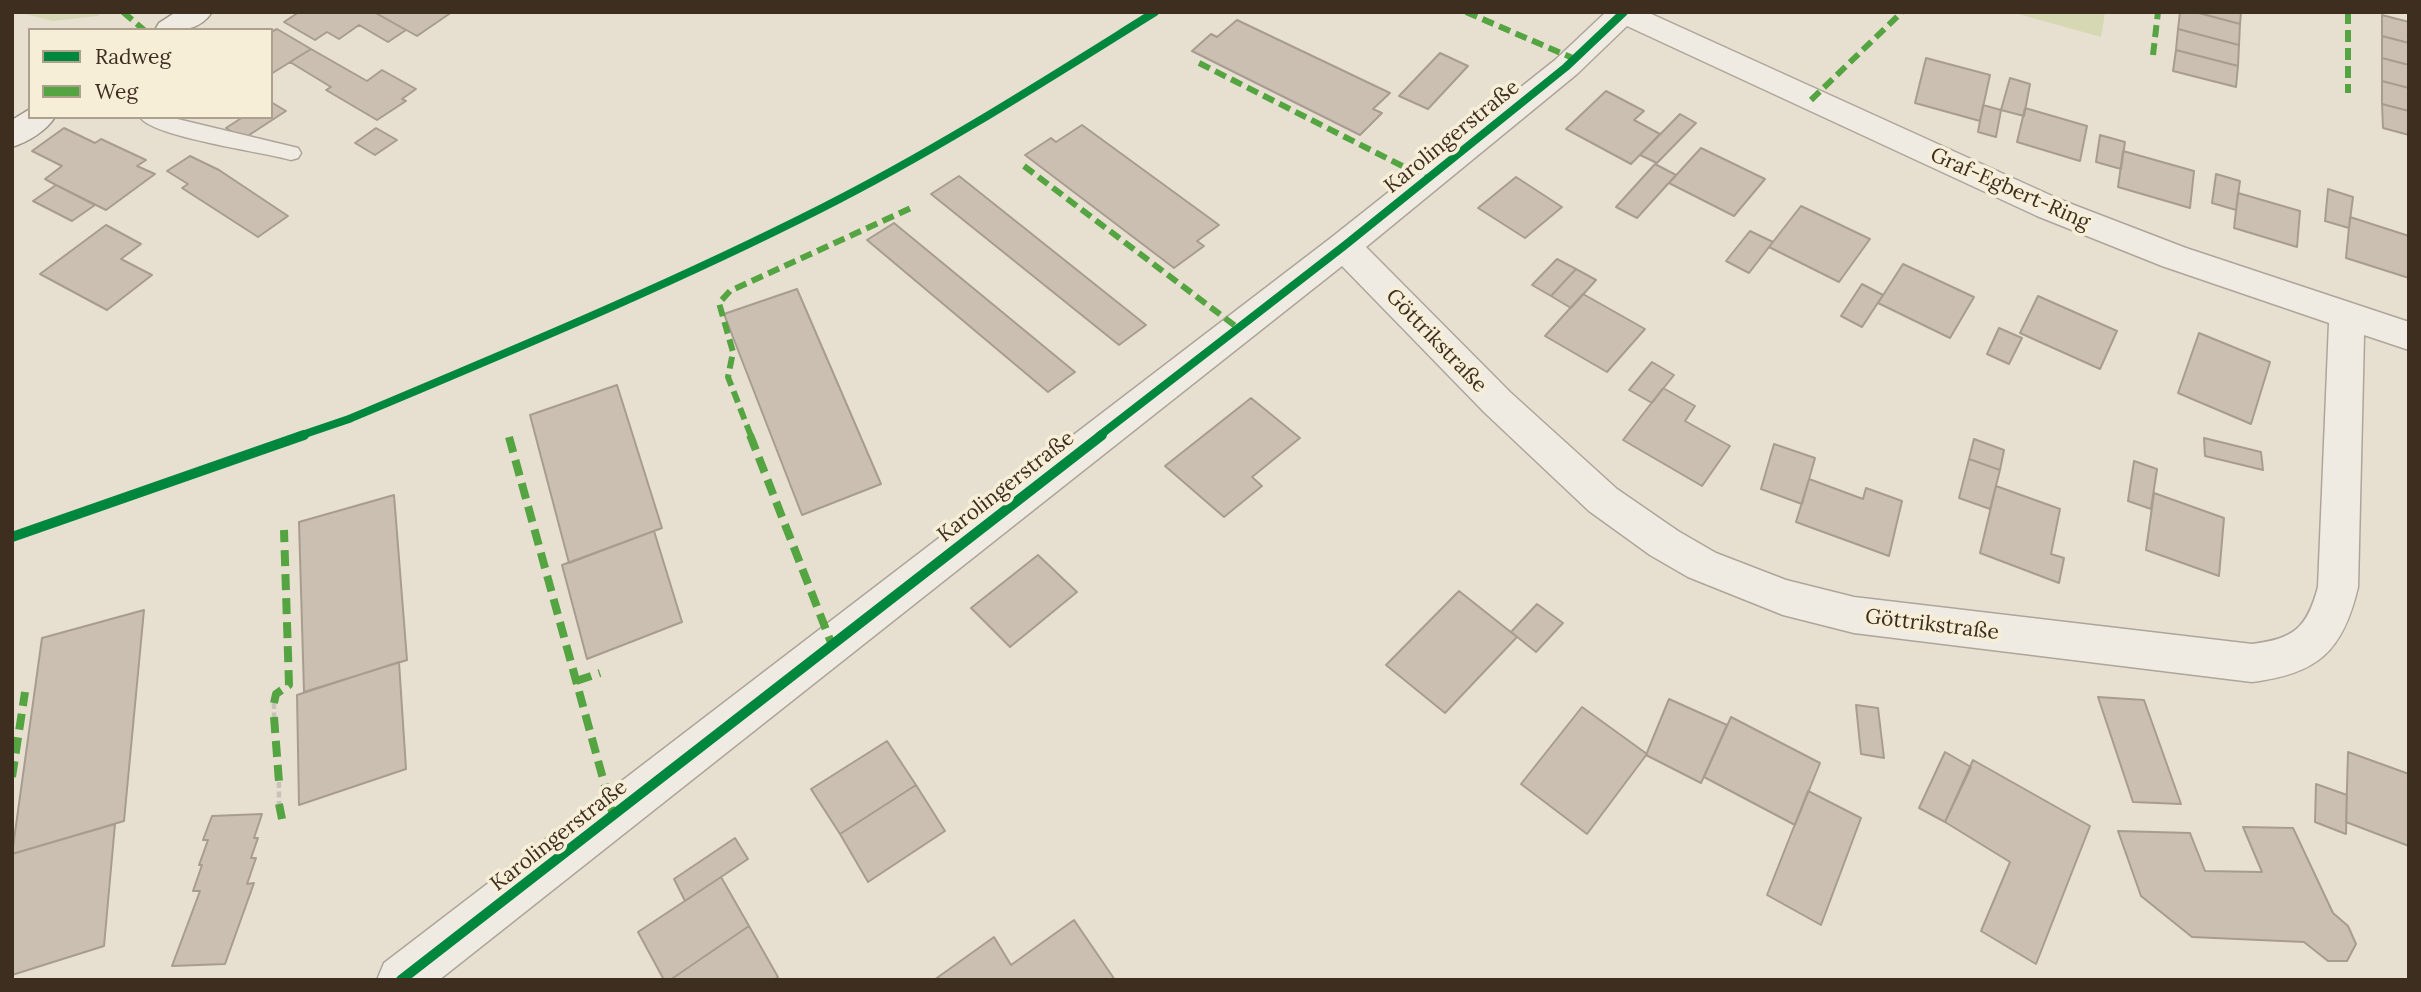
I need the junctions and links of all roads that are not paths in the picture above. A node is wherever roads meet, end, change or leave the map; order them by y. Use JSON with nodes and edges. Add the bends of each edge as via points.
{"nodes":[{"id":1,"x":197,"y":12,"type":"edge"},
{"id":2,"x":1624,"y":13,"type":"edge"},
{"id":3,"x":173,"y":28,"type":"edge"},
{"id":4,"x":36,"y":119,"type":"edge"},
{"id":5,"x":156,"y":119,"type":"edge"},
{"id":6,"x":12,"y":136,"type":"edge"},
{"id":7,"x":290,"y":153,"type":"dead end"},
{"id":8,"x":1344,"y":246,"type":"junction"},
{"id":9,"x":2347,"y":317,"type":"junction"},
{"id":10,"x":2409,"y":336,"type":"edge"},
{"id":11,"x":401,"y":980,"type":"edge"}],
"edges":[{"from":1,"to":3,"type":"street"},
{"from":2,"to":8,"type":"street","name":"Karolingerstraße","via":[[1566,67]]},
{"from":2,"to":9,"type":"street","name":"Graf-Egbert-Ring","via":[[2049,208]]},
{"from":4,"to":6,"type":"street"},
{"from":5,"to":7,"type":"lane","via":[[205,137]]},
{"from":8,"to":9,"type":"street","name":"Göttrikstraße","via":[[1497,402],[1603,500],[1710,569],[1783,597],[1854,615],[2252,663],[2290,657],[2307,649],[2332,615],[2337,587]]},
{"from":8,"to":11,"type":"street","name":"Karolingerstraße"},
{"from":9,"to":10,"type":"street","name":"Graf-Egbert-Ring"}]}
